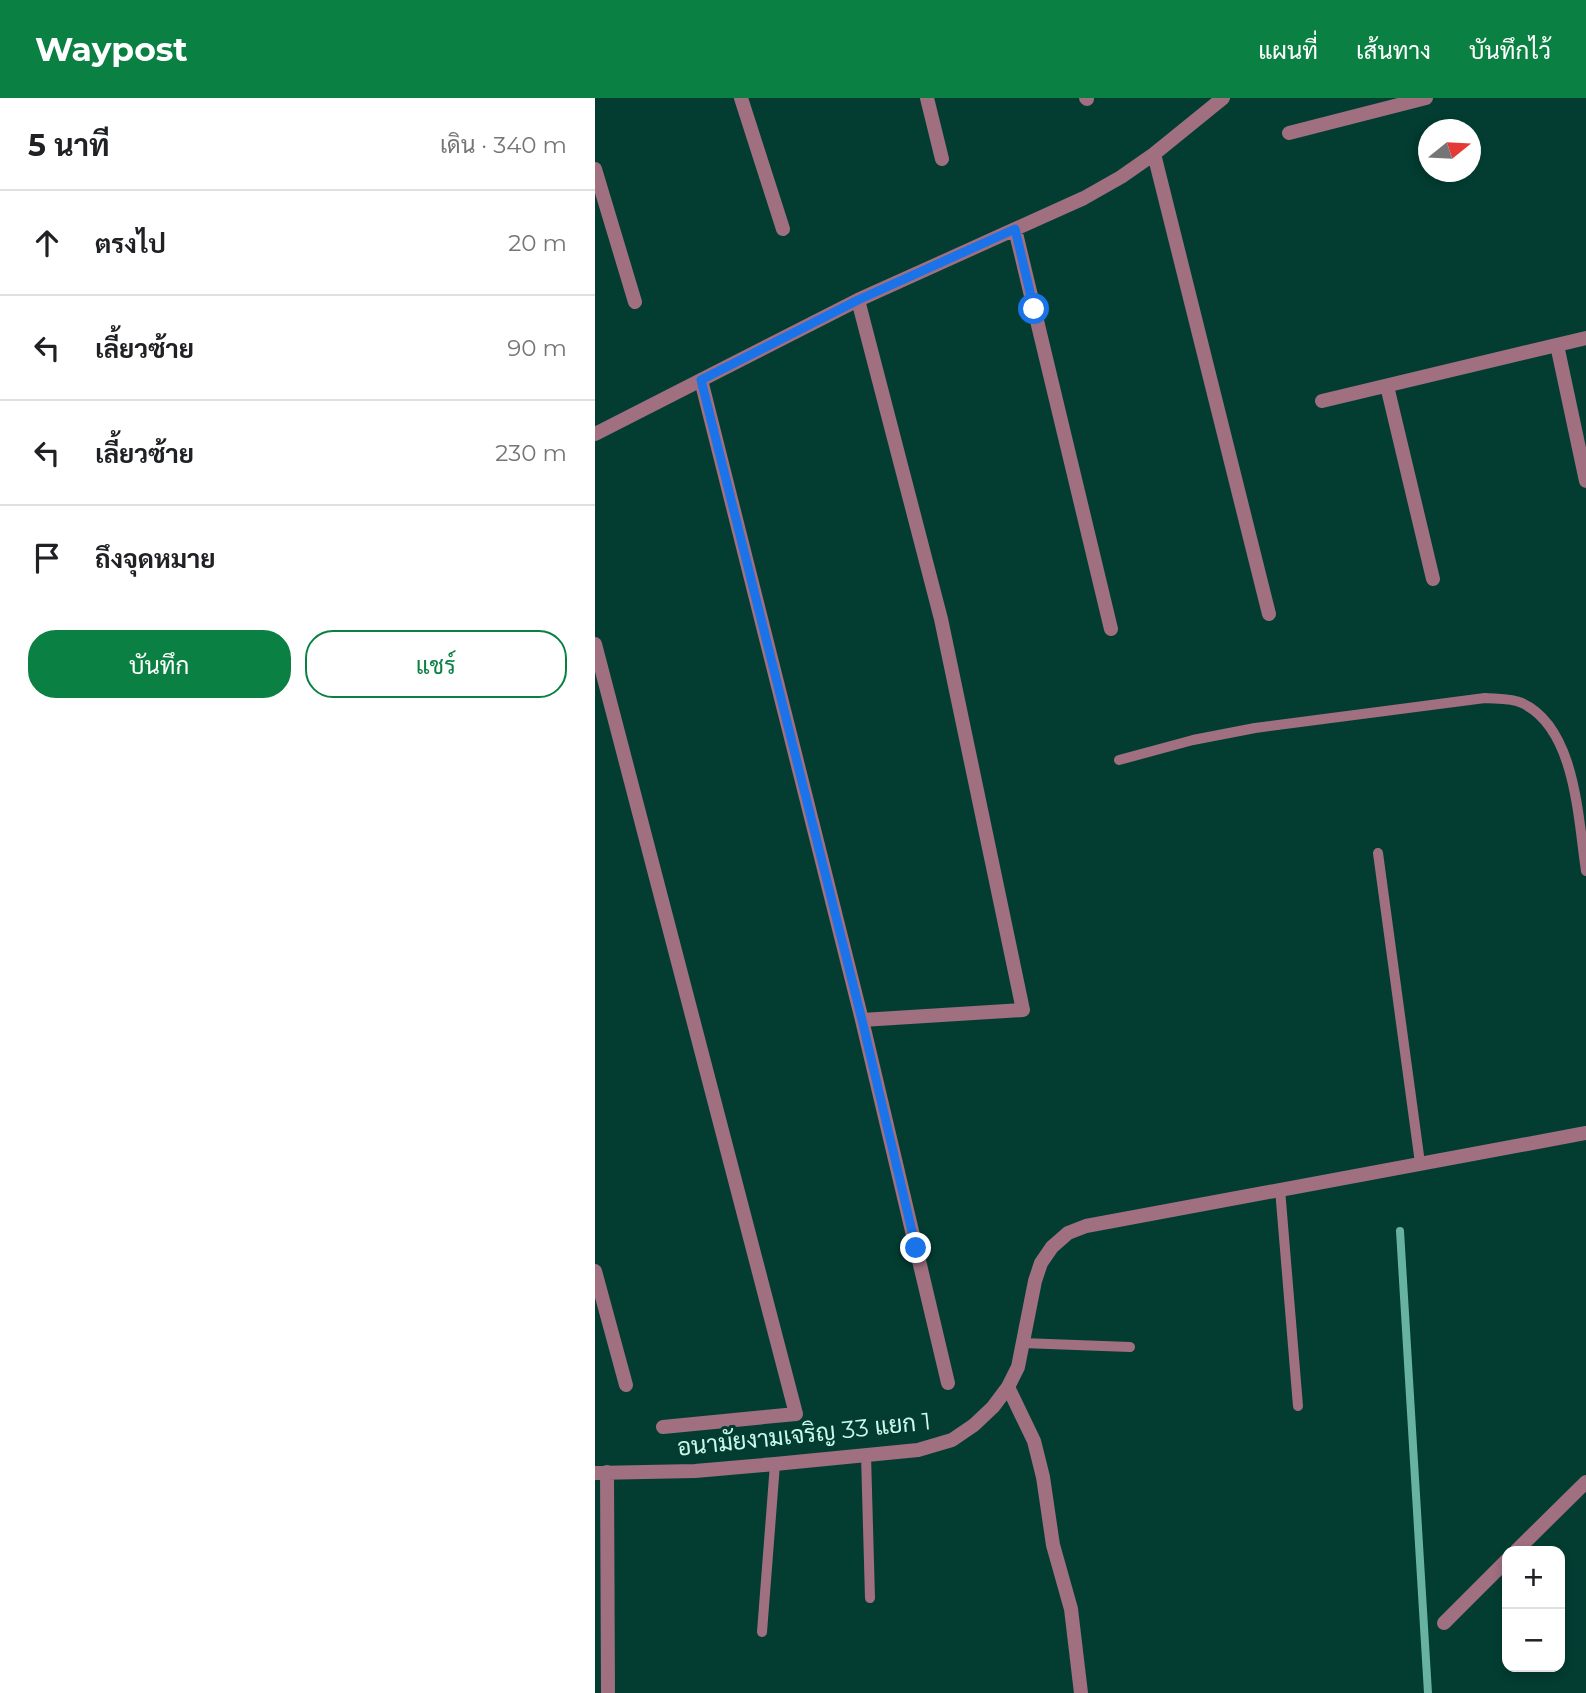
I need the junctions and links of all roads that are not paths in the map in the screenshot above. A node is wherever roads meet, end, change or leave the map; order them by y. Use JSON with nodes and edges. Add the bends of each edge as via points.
{"nodes":[{"id":1,"x":741,"y":98,"type":"edge"},
{"id":2,"x":927,"y":98,"type":"edge"},
{"id":3,"x":1223,"y":98,"type":"edge"},
{"id":4,"x":1426,"y":98,"type":"edge"},
{"id":5,"x":1289,"y":133,"type":"dead end"},
{"id":6,"x":1154,"y":154,"type":"junction"},
{"id":7,"x":942,"y":159,"type":"dead end"},
{"id":8,"x":595,"y":169,"type":"edge"},
{"id":9,"x":782,"y":229,"type":"dead end"},
{"id":10,"x":1015,"y":229,"type":"junction"},
{"id":11,"x":858,"y":300,"type":"junction"},
{"id":12,"x":635,"y":302,"type":"dead end"},
{"id":13,"x":1586,"y":338,"type":"edge"},
{"id":14,"x":1557,"y":345,"type":"junction"},
{"id":15,"x":701,"y":380,"type":"junction"},
{"id":16,"x":1387,"y":386,"type":"junction"},
{"id":17,"x":1322,"y":401,"type":"dead end"},
{"id":18,"x":595,"y":434,"type":"edge"},
{"id":19,"x":1586,"y":481,"type":"edge"},
{"id":20,"x":1433,"y":579,"type":"dead end"},
{"id":21,"x":1269,"y":614,"type":"dead end"},
{"id":22,"x":1111,"y":629,"type":"dead end"},
{"id":23,"x":595,"y":643,"type":"edge"},
{"id":24,"x":1119,"y":760,"type":"dead end"},
{"id":25,"x":1378,"y":853,"type":"dead end"},
{"id":26,"x":1586,"y":871,"type":"edge"},
{"id":27,"x":862,"y":1020,"type":"junction"},
{"id":28,"x":1586,"y":1133,"type":"edge"},
{"id":29,"x":1420,"y":1163,"type":"junction"},
{"id":30,"x":1280,"y":1189,"type":"junction"},
{"id":31,"x":595,"y":1270,"type":"edge"},
{"id":32,"x":1023,"y":1343,"type":"junction"},
{"id":33,"x":1130,"y":1347,"type":"dead end"},
{"id":34,"x":948,"y":1383,"type":"dead end"},
{"id":35,"x":626,"y":1385,"type":"dead end"},
{"id":36,"x":1008,"y":1387,"type":"junction"},
{"id":37,"x":1298,"y":1406,"type":"dead end"},
{"id":38,"x":663,"y":1427,"type":"dead end"},
{"id":39,"x":866,"y":1455,"type":"junction"},
{"id":40,"x":775,"y":1464,"type":"junction"},
{"id":41,"x":601,"y":1473,"type":"edge"},
{"id":42,"x":1586,"y":1482,"type":"edge"},
{"id":43,"x":1521,"y":1546,"type":"edge"},
{"id":44,"x":1502,"y":1565,"type":"edge"},
{"id":45,"x":870,"y":1598,"type":"dead end"},
{"id":46,"x":1444,"y":1623,"type":"dead end"},
{"id":47,"x":762,"y":1632,"type":"dead end"},
{"id":48,"x":608,"y":1693,"type":"edge"},
{"id":49,"x":1081,"y":1693,"type":"edge"}],
"edges":[{"from":1,"to":9,"type":"street"},
{"from":2,"to":7,"type":"street"},
{"from":3,"to":6,"type":"street"},
{"from":4,"to":5,"type":"street"},
{"from":6,"to":10,"type":"street","via":[[1084,198]]},
{"from":6,"to":21,"type":"street"},
{"from":8,"to":12,"type":"street"},
{"from":10,"to":11,"type":"street"},
{"from":10,"to":22,"type":"street"},
{"from":11,"to":15,"type":"street"},
{"from":11,"to":27,"type":"street","via":[[941,619],[1023,1010]]},
{"from":13,"to":14,"type":"street"},
{"from":14,"to":16,"type":"street"},
{"from":14,"to":19,"type":"street"},
{"from":15,"to":18,"type":"street"},
{"from":15,"to":27,"type":"street"},
{"from":16,"to":17,"type":"street"},
{"from":16,"to":20,"type":"street"},
{"from":23,"to":38,"type":"street","via":[[796,1414]]},
{"from":24,"to":26,"type":"lane","via":[[1255,728],[1485,698],[1519,701],[1541,714],[1561,744],[1572,778]]},
{"from":25,"to":29,"type":"lane"},
{"from":27,"to":34,"type":"street"},
{"from":28,"to":29,"type":"street","name":"อนามัยงามเจริญ 33 แยก 1"},
{"from":29,"to":30,"type":"street","name":"อนามัยงามเจริญ 33 แยก 1"},
{"from":30,"to":32,"type":"street","name":"อนามัยงามเจริญ 33 แยก 1","via":[[1068,1233],[1041,1263]]},
{"from":30,"to":37,"type":"lane"},
{"from":31,"to":35,"type":"street"},
{"from":32,"to":33,"type":"lane"},
{"from":32,"to":36,"type":"street","name":"อนามัยงามเจริญ 33 แยก 1"},
{"from":36,"to":39,"type":"street","name":"อนามัยงามเจริญ 33 แยก 1","via":[[974,1425],[952,1440],[918,1450]]},
{"from":36,"to":49,"type":"street","via":[[1034,1441],[1043,1477],[1053,1545],[1071,1609]]},
{"from":39,"to":40,"type":"street","name":"อนามัยงามเจริญ 33 แยก 1"},
{"from":39,"to":45,"type":"lane"},
{"from":40,"to":41,"type":"street","name":"อนามัยงามเจริญ 33 แยก 1"},
{"from":40,"to":47,"type":"lane"},
{"from":41,"to":48,"type":"street"},
{"from":42,"to":43,"type":"street"},
{"from":44,"to":46,"type":"street"}]}
